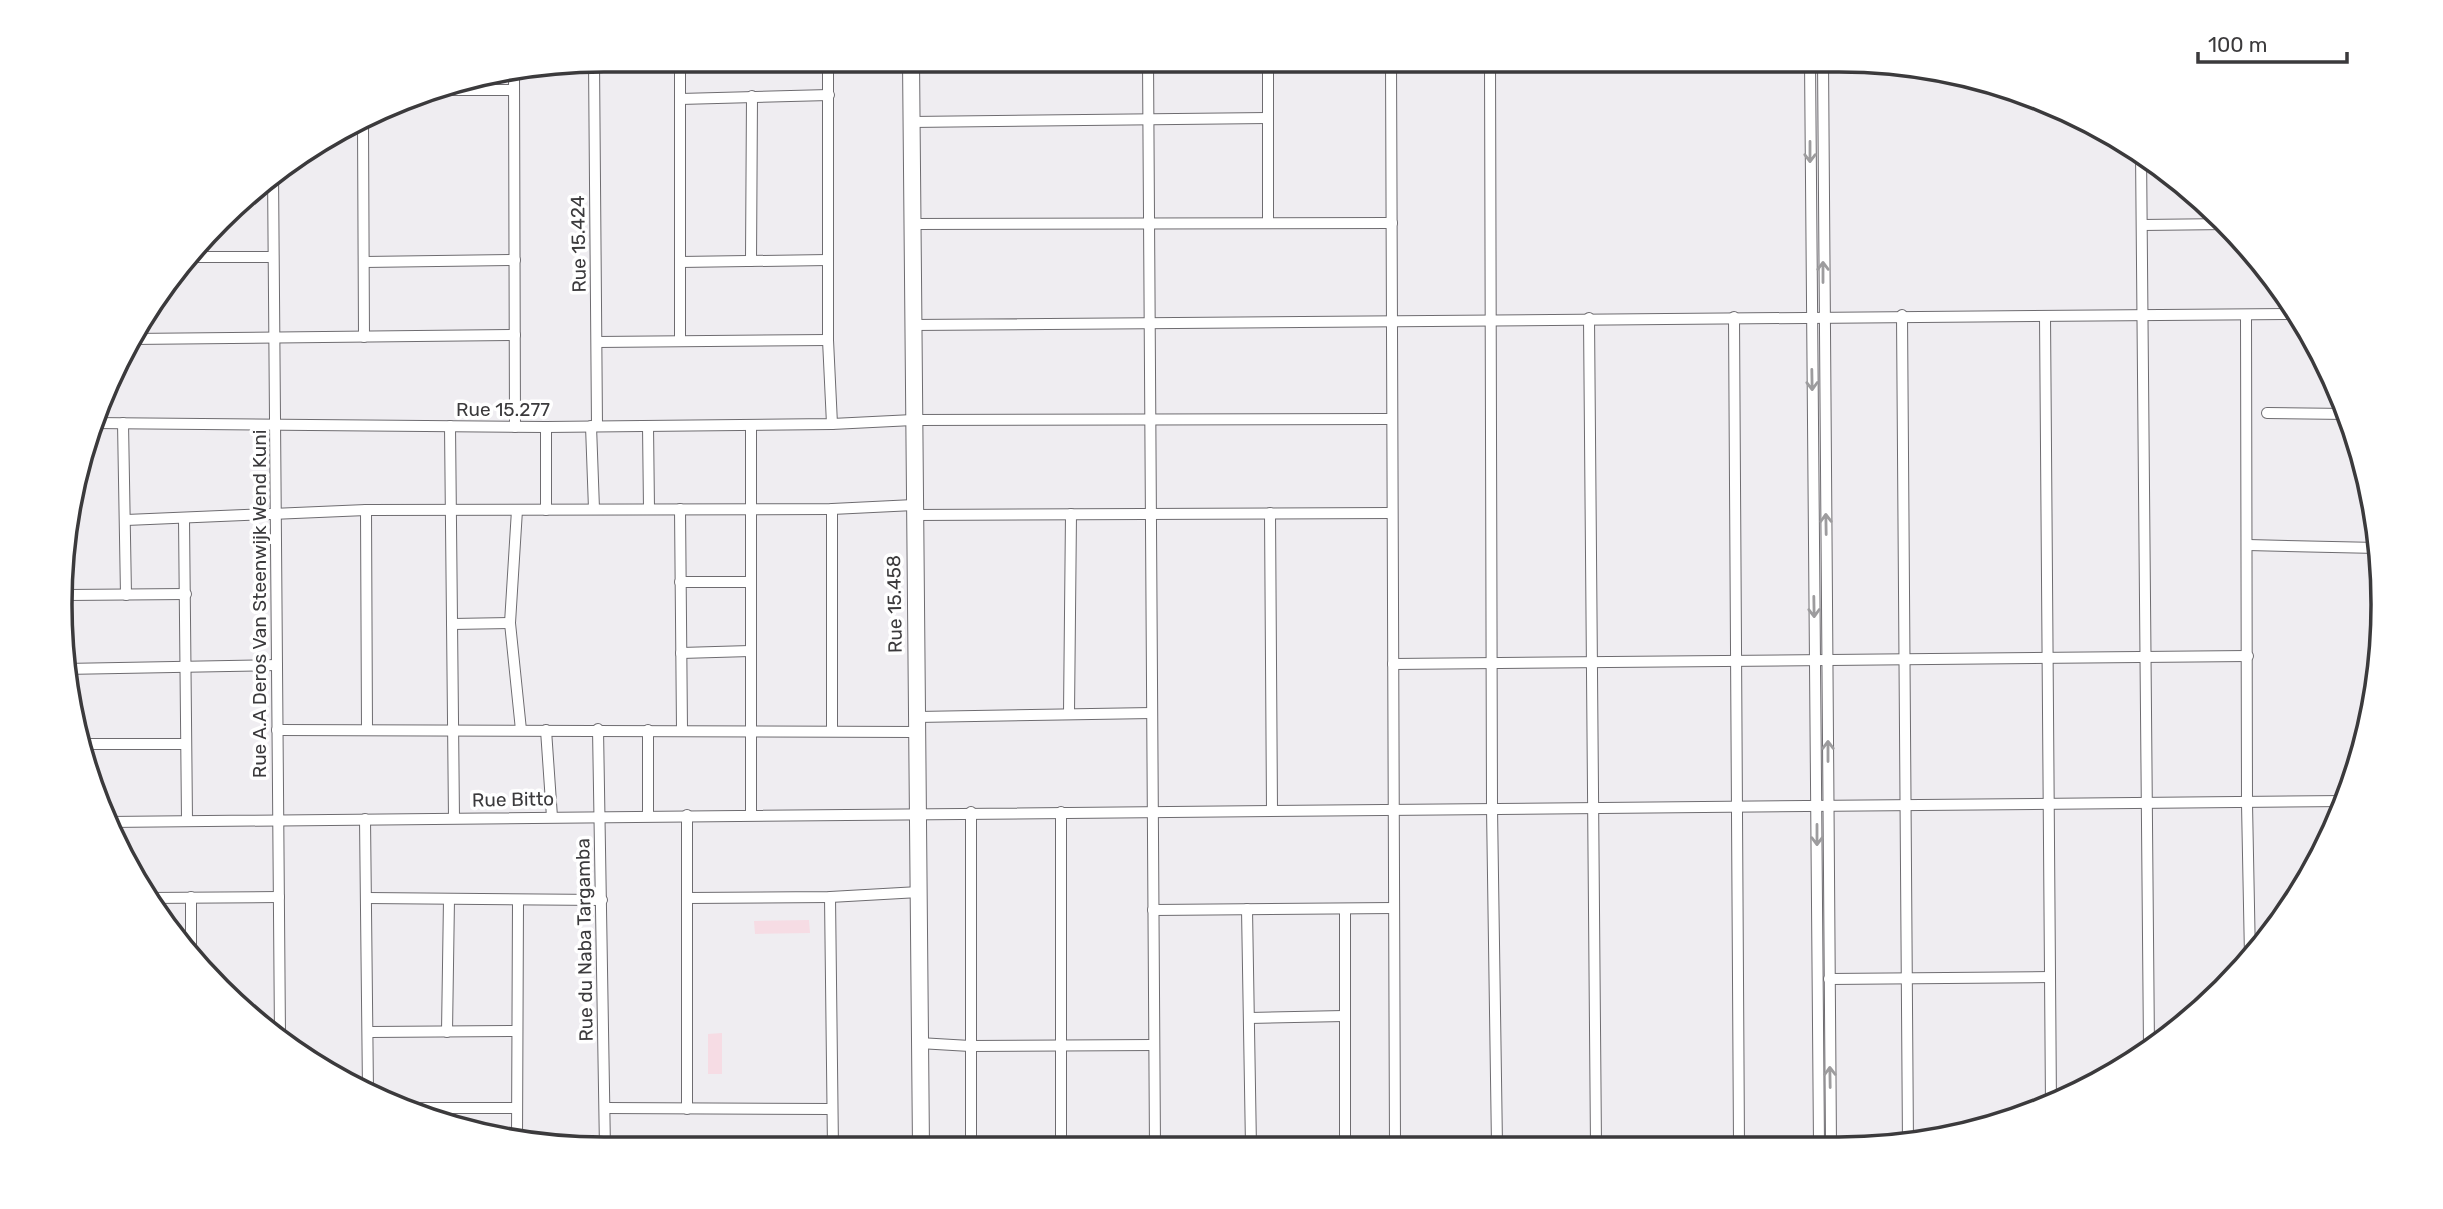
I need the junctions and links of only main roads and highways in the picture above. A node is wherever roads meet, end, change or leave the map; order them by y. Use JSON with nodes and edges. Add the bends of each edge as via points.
{"nodes":[{"id":1,"x":912,"y":72,"type":"edge"},
{"id":2,"x":921,"y":1137,"type":"edge"}],
"edges":[{"from":1,"to":2,"type":"main road","name":"Rue 15.458"}]}
